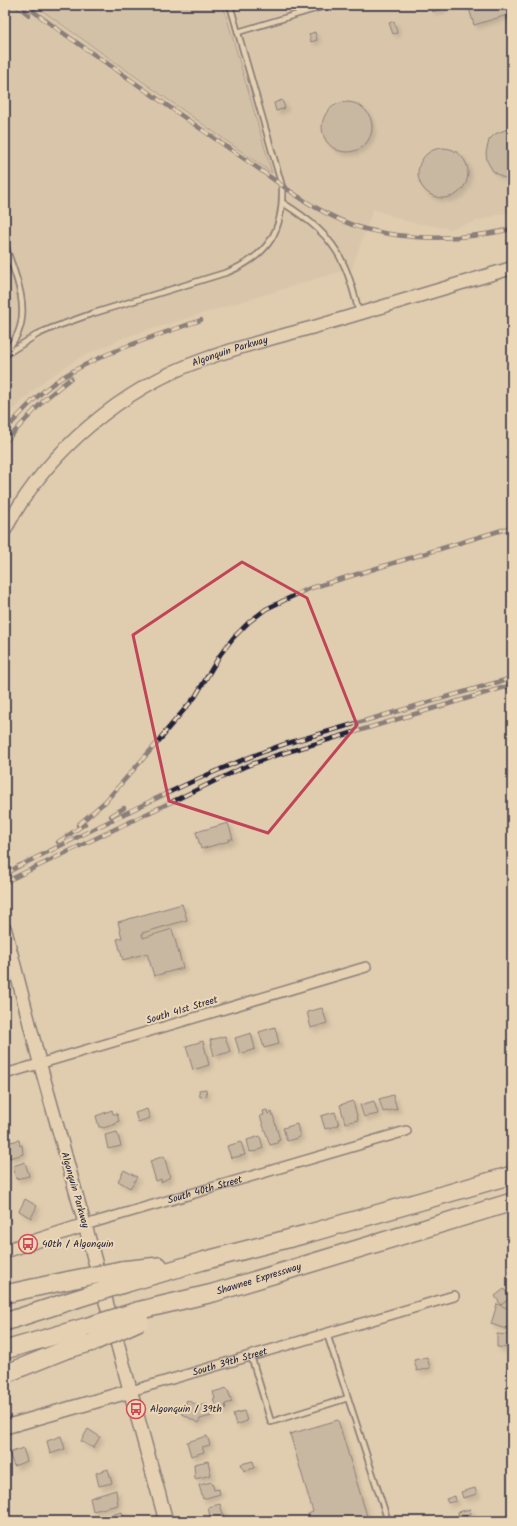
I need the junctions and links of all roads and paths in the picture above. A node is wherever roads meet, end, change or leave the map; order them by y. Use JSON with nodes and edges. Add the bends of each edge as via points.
{"nodes":[{"id":1,"x":230,"y":5,"type":"edge"},
{"id":2,"x":328,"y":5,"type":"edge"},
{"id":3,"x":238,"y":32,"type":"junction"},
{"id":4,"x":283,"y":203,"type":"junction"},
{"id":5,"x":5,"y":245,"type":"edge"},
{"id":6,"x":512,"y":268,"type":"edge"},
{"id":7,"x":360,"y":313,"type":"junction"},
{"id":8,"x":5,"y":354,"type":"edge"},
{"id":9,"x":5,"y":530,"type":"edge"},
{"id":10,"x":5,"y":929,"type":"edge"},
{"id":11,"x":366,"y":967,"type":"dead end"},
{"id":12,"x":40,"y":1064,"type":"junction"},
{"id":13,"x":5,"y":1074,"type":"edge"},
{"id":14,"x":406,"y":1131,"type":"dead end"},
{"id":15,"x":512,"y":1175,"type":"edge"},
{"id":16,"x":512,"y":1202,"type":"edge"},
{"id":17,"x":85,"y":1225,"type":"junction"},
{"id":18,"x":5,"y":1251,"type":"edge"},
{"id":19,"x":124,"y":1276,"type":"junction"},
{"id":20,"x":5,"y":1294,"type":"edge"},
{"id":21,"x":454,"y":1296,"type":"dead end"},
{"id":22,"x":138,"y":1316,"type":"junction"},
{"id":23,"x":5,"y":1322,"type":"edge"},
{"id":24,"x":327,"y":1334,"type":"junction"},
{"id":25,"x":5,"y":1350,"type":"edge"},
{"id":26,"x":251,"y":1356,"type":"junction"},
{"id":27,"x":5,"y":1374,"type":"edge"},
{"id":28,"x":131,"y":1391,"type":"junction"},
{"id":29,"x":348,"y":1398,"type":"junction"},
{"id":30,"x":5,"y":1427,"type":"edge"},
{"id":31,"x":166,"y":1521,"type":"edge"},
{"id":32,"x":387,"y":1521,"type":"edge"}],
"edges":[{"from":1,"to":3,"type":"lane"},
{"from":2,"to":3,"type":"lane"},
{"from":3,"to":4,"type":"lane","via":[[277,166]]},
{"from":4,"to":7,"type":"lane","via":[[308,219],[334,246],[344,263]]},
{"from":4,"to":8,"type":"lane","via":[[270,242],[261,254],[246,265],[52,328]]},
{"from":5,"to":8,"type":"lane","via":[[19,286],[22,313],[18,333]]},
{"from":6,"to":7,"type":"street","name":"Algonquin Parkway"},
{"from":7,"to":9,"type":"street","name":"Algonquin Parkway","via":[[205,359],[139,390],[88,428],[59,454],[34,485]]},
{"from":10,"to":12,"type":"street","name":"Algonquin Parkway"},
{"from":11,"to":12,"type":"street","name":"South 41st Street"},
{"from":12,"to":13,"type":"street","name":"South 41st Street"},
{"from":12,"to":17,"type":"street","name":"Algonquin Parkway"},
{"from":14,"to":17,"type":"street","name":"South 40th Street"},
{"from":15,"to":19,"type":"highway","via":[[203,1261]]},
{"from":16,"to":22,"type":"highway","name":"Shawnee Expressway"},
{"from":17,"to":18,"type":"main road","name":"South 40th Street"},
{"from":17,"to":28,"type":"main road","name":"Algonquin Parkway"},
{"from":19,"to":20,"type":"highway","bridge":true,"via":[[70,1280]]},
{"from":19,"to":23,"type":"highway","bridge":true,"via":[[76,1299]]},
{"from":21,"to":24,"type":"street","name":"South 39th Street"},
{"from":22,"to":25,"type":"highway","name":"Shawnee Expressway","bridge":true,"via":[[85,1327]]},
{"from":22,"to":27,"type":"highway","bridge":true,"via":[[93,1342],[65,1350]]},
{"from":24,"to":26,"type":"street","name":"South 39th Street"},
{"from":24,"to":29,"type":"lane"},
{"from":26,"to":28,"type":"street","name":"South 39th Street"},
{"from":26,"to":29,"type":"lane","via":[[271,1422]]},
{"from":28,"to":30,"type":"main road","name":"South 39th Street"},
{"from":28,"to":31,"type":"main road","name":"Algonquin Parkway"},
{"from":29,"to":32,"type":"lane","via":[[372,1467]]}]}
